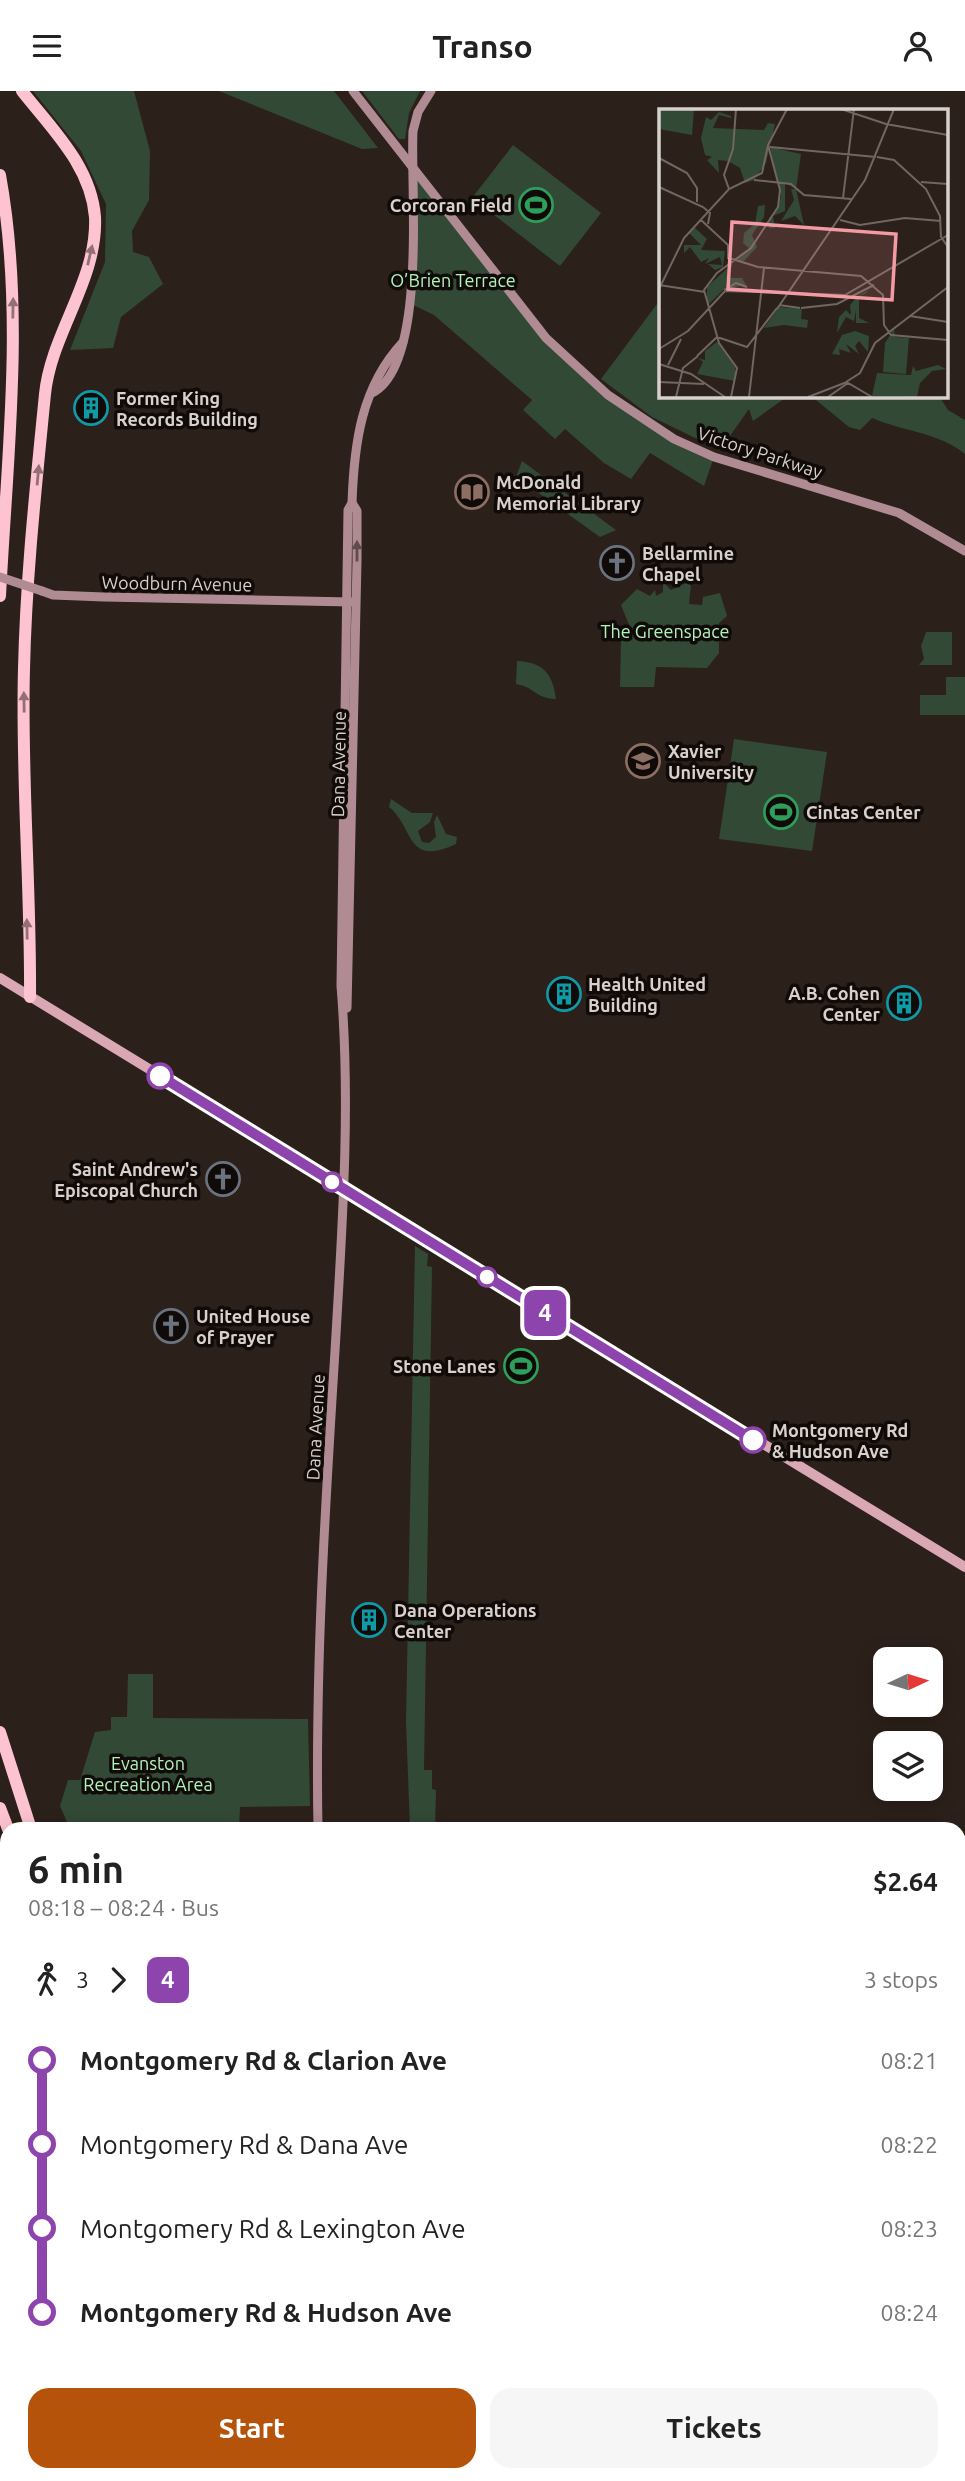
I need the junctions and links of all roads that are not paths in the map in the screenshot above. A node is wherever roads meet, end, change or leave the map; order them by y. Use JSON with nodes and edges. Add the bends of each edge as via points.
{"nodes":[{"id":1,"x":22,"y":91,"type":"edge"},
{"id":2,"x":353,"y":91,"type":"edge"},
{"id":3,"x":431,"y":91,"type":"edge"},
{"id":4,"x":413,"y":170,"type":"junction"},
{"id":5,"x":0,"y":175,"type":"edge"},
{"id":6,"x":435,"y":197,"type":"junction"},
{"id":7,"x":413,"y":202,"type":"junction"},
{"id":8,"x":965,"y":551,"type":"edge"},
{"id":9,"x":0,"y":577,"type":"edge"},
{"id":10,"x":0,"y":596,"type":"edge"},
{"id":11,"x":351,"y":602,"type":"junction"},
{"id":12,"x":1,"y":978,"type":"edge"},
{"id":13,"x":30,"y":997,"type":"junction"},
{"id":14,"x":342,"y":1189,"type":"junction"},
{"id":15,"x":965,"y":1567,"type":"edge"},
{"id":16,"x":0,"y":1733,"type":"edge"},
{"id":17,"x":29,"y":1822,"type":"edge"},
{"id":18,"x":318,"y":1822,"type":"edge"}],
"edges":[{"from":13,"to":1,"type":"highway","one_way":true,"via":[[24,669],[32,538],[48,372],[90,260],[95,222],[77,160]]},
{"from":2,"to":4,"type":"street","name":"Victory Parkway"},
{"from":3,"to":4,"type":"street","name":"Dana Avenue","via":[[415,121]]},
{"from":4,"to":6,"type":"street","name":"Victory Parkway"},
{"from":4,"to":7,"type":"street","name":"Dana Avenue"},
{"from":10,"to":5,"type":"highway","one_way":true,"via":[[14,304]]},
{"from":6,"to":7,"type":"street"},
{"from":6,"to":8,"type":"street","name":"Victory Parkway","via":[[547,338],[624,407],[674,439],[714,457],[899,513]]},
{"from":7,"to":11,"type":"street","name":"Dana Avenue","via":[[413,284],[403,342],[375,377],[356,441],[348,510]]},
{"from":9,"to":11,"type":"street","name":"Woodburn Avenue","bridge":true,"via":[[52,595]]},
{"from":11,"to":14,"type":"street","name":"Dana Avenue","via":[[350,971],[344,1028]]},
{"from":12,"to":13,"type":"main road"},
{"from":13,"to":14,"type":"main road"},
{"from":14,"to":15,"type":"main road"},
{"from":14,"to":18,"type":"street","name":"Dana Avenue","via":[[317,1719]]},
{"from":16,"to":17,"type":"highway"}]}
